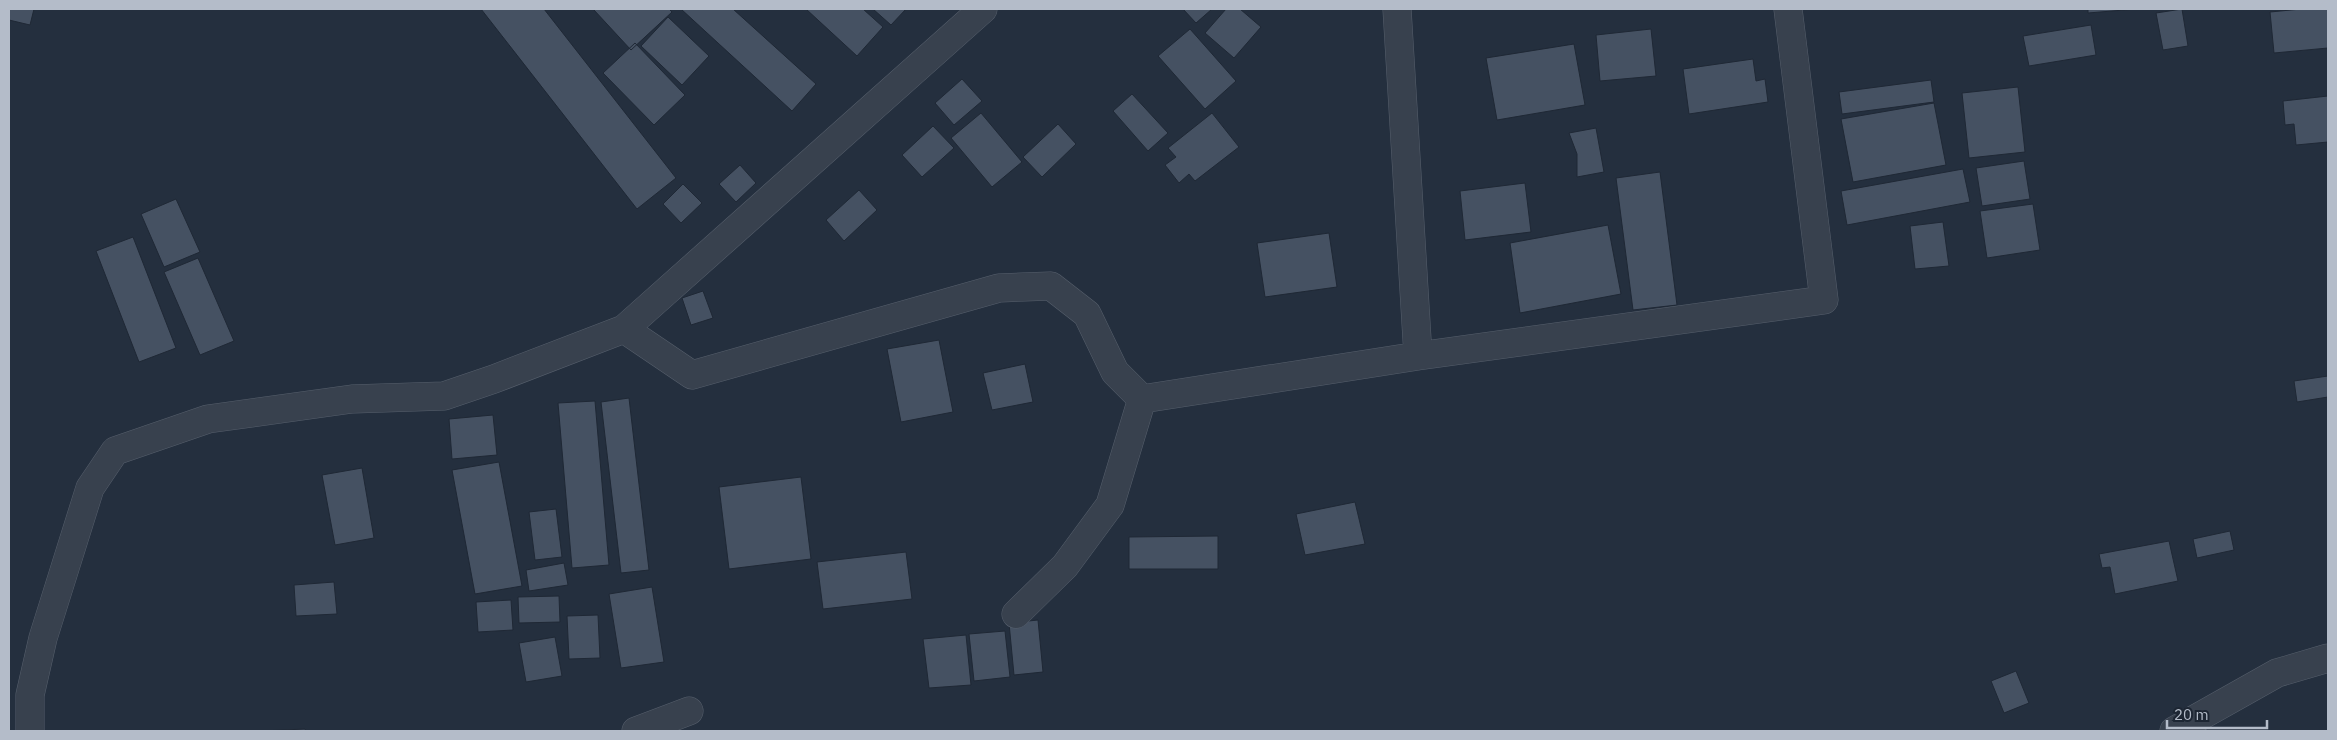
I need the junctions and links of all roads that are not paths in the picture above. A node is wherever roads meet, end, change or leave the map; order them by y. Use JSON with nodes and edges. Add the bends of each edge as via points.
{"nodes":[{"id":1,"x":983,"y":9,"type":"edge"},
{"id":2,"x":1398,"y":9,"type":"edge"},
{"id":3,"x":1788,"y":9,"type":"edge"},
{"id":4,"x":624,"y":329,"type":"junction"},
{"id":5,"x":1418,"y":356,"type":"junction"},
{"id":6,"x":1142,"y":399,"type":"junction"},
{"id":7,"x":1016,"y":614,"type":"dead end"},
{"id":8,"x":2328,"y":658,"type":"edge"},
{"id":9,"x":689,"y":711,"type":"dead end"},
{"id":10,"x":30,"y":731,"type":"edge"},
{"id":11,"x":636,"y":731,"type":"edge"},
{"id":12,"x":2174,"y":731,"type":"edge"}],
"edges":[{"from":1,"to":4,"type":"street"},
{"from":2,"to":5,"type":"street"},
{"from":3,"to":5,"type":"street","via":[[1824,300]]},
{"from":4,"to":6,"type":"street","via":[[692,375],[999,288],[1051,286],[1087,314],[1115,372]]},
{"from":4,"to":10,"type":"street","via":[[444,396],[352,399],[208,419],[116,451],[90,488],[43,638],[30,696]]},
{"from":5,"to":6,"type":"street"},
{"from":6,"to":7,"type":"street","via":[[1110,505],[1065,566]]},
{"from":8,"to":12,"type":"street","via":[[2277,673]]},
{"from":9,"to":11,"type":"street"}]}
